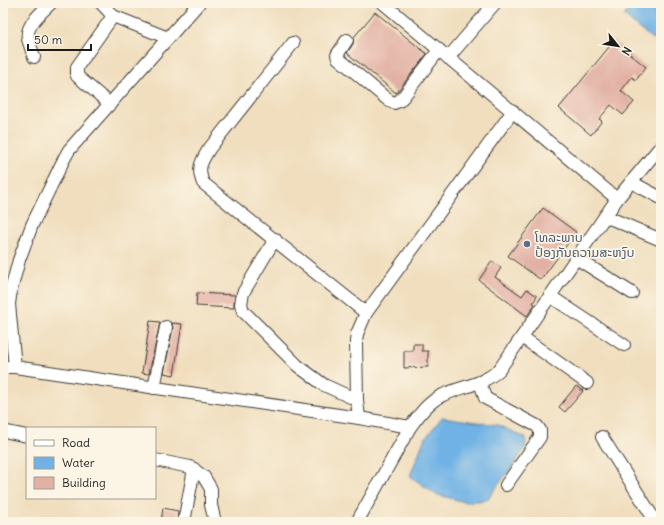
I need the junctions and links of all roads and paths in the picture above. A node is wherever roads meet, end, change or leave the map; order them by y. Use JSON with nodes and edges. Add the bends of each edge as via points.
{"nodes":[{"id":1,"x":51,"y":3,"type":"edge"},
{"id":2,"x":102,"y":3,"type":"edge"},
{"id":3,"x":199,"y":3,"type":"edge"},
{"id":4,"x":383,"y":3,"type":"edge"},
{"id":5,"x":495,"y":3,"type":"edge"},
{"id":6,"x":113,"y":16,"type":"junction"},
{"id":7,"x":168,"y":38,"type":"junction"},
{"id":8,"x":347,"y":40,"type":"dead end"},
{"id":9,"x":293,"y":42,"type":"dead end"},
{"id":10,"x":443,"y":54,"type":"junction"},
{"id":11,"x":34,"y":57,"type":"dead end"},
{"id":12,"x":110,"y":104,"type":"junction"},
{"id":13,"x":513,"y":110,"type":"junction"},
{"id":14,"x":661,"y":146,"type":"edge"},
{"id":15,"x":631,"y":182,"type":"junction"},
{"id":16,"x":661,"y":198,"type":"edge"},
{"id":17,"x":617,"y":199,"type":"junction"},
{"id":18,"x":605,"y":216,"type":"junction"},
{"id":19,"x":275,"y":239,"type":"junction"},
{"id":20,"x":661,"y":240,"type":"edge"},
{"id":21,"x":576,"y":258,"type":"junction"},
{"id":22,"x":632,"y":293,"type":"dead end"},
{"id":23,"x":550,"y":296,"type":"junction"},
{"id":24,"x":366,"y":313,"type":"junction"},
{"id":25,"x":166,"y":327,"type":"dead end"},
{"id":26,"x":522,"y":337,"type":"junction"},
{"id":27,"x":624,"y":345,"type":"dead end"},
{"id":28,"x":9,"y":367,"type":"edge"},
{"id":29,"x":480,"y":382,"type":"junction"},
{"id":30,"x":587,"y":383,"type":"dead end"},
{"id":31,"x":154,"y":388,"type":"junction"},
{"id":32,"x":357,"y":400,"type":"junction"},
{"id":33,"x":359,"y":418,"type":"junction"},
{"id":34,"x":410,"y":427,"type":"junction"},
{"id":35,"x":3,"y":431,"type":"edge"},
{"id":36,"x":26,"y":436,"type":"edge"},
{"id":37,"x":602,"y":437,"type":"dead end"},
{"id":38,"x":156,"y":460,"type":"edge"},
{"id":39,"x":194,"y":469,"type":"junction"},
{"id":40,"x":506,"y":485,"type":"dead end"},
{"id":41,"x":184,"y":522,"type":"edge"},
{"id":42,"x":215,"y":522,"type":"edge"},
{"id":43,"x":357,"y":522,"type":"edge"},
{"id":44,"x":656,"y":522,"type":"edge"}],
"edges":[{"from":1,"to":11,"type":"street","via":[[29,29],[28,38]]},
{"from":2,"to":6,"type":"street"},
{"from":3,"to":7,"type":"street"},
{"from":4,"to":10,"type":"street"},
{"from":5,"to":10,"type":"street"},
{"from":6,"to":7,"type":"street"},
{"from":6,"to":12,"type":"street","via":[[77,67],[77,76]]},
{"from":7,"to":12,"type":"street"},
{"from":8,"to":10,"type":"street","via":[[338,51],[338,58],[394,103],[399,102]]},
{"from":9,"to":19,"type":"street","via":[[209,149],[201,161],[199,174],[203,183]]},
{"from":10,"to":13,"type":"street"},
{"from":12,"to":28,"type":"street","via":[[69,150],[32,225],[11,290]]},
{"from":13,"to":17,"type":"street"},
{"from":13,"to":24,"type":"street"},
{"from":14,"to":15,"type":"street"},
{"from":15,"to":16,"type":"street"},
{"from":15,"to":17,"type":"street"},
{"from":17,"to":18,"type":"street"},
{"from":18,"to":20,"type":"street"},
{"from":18,"to":21,"type":"street"},
{"from":19,"to":24,"type":"street"},
{"from":19,"to":32,"type":"street","via":[[243,293],[241,304],[244,311],[298,366],[324,385]]},
{"from":21,"to":22,"type":"street"},
{"from":21,"to":23,"type":"street"},
{"from":23,"to":26,"type":"street"},
{"from":23,"to":27,"type":"street"},
{"from":24,"to":32,"type":"street","via":[[356,342]]},
{"from":25,"to":31,"type":"street"},
{"from":26,"to":29,"type":"street","via":[[499,370]]},
{"from":26,"to":30,"type":"street"},
{"from":28,"to":31,"type":"street"},
{"from":29,"to":34,"type":"street","via":[[442,395],[429,404]]},
{"from":29,"to":40,"type":"street","via":[[485,398],[540,430],[540,437]]},
{"from":31,"to":33,"type":"street"},
{"from":32,"to":33,"type":"street"},
{"from":33,"to":34,"type":"street"},
{"from":34,"to":43,"type":"street"},
{"from":35,"to":36,"type":"street"},
{"from":37,"to":44,"type":"street"},
{"from":38,"to":39,"type":"street"},
{"from":39,"to":41,"type":"street"},
{"from":39,"to":42,"type":"street","via":[[204,477],[211,489]]}]}
